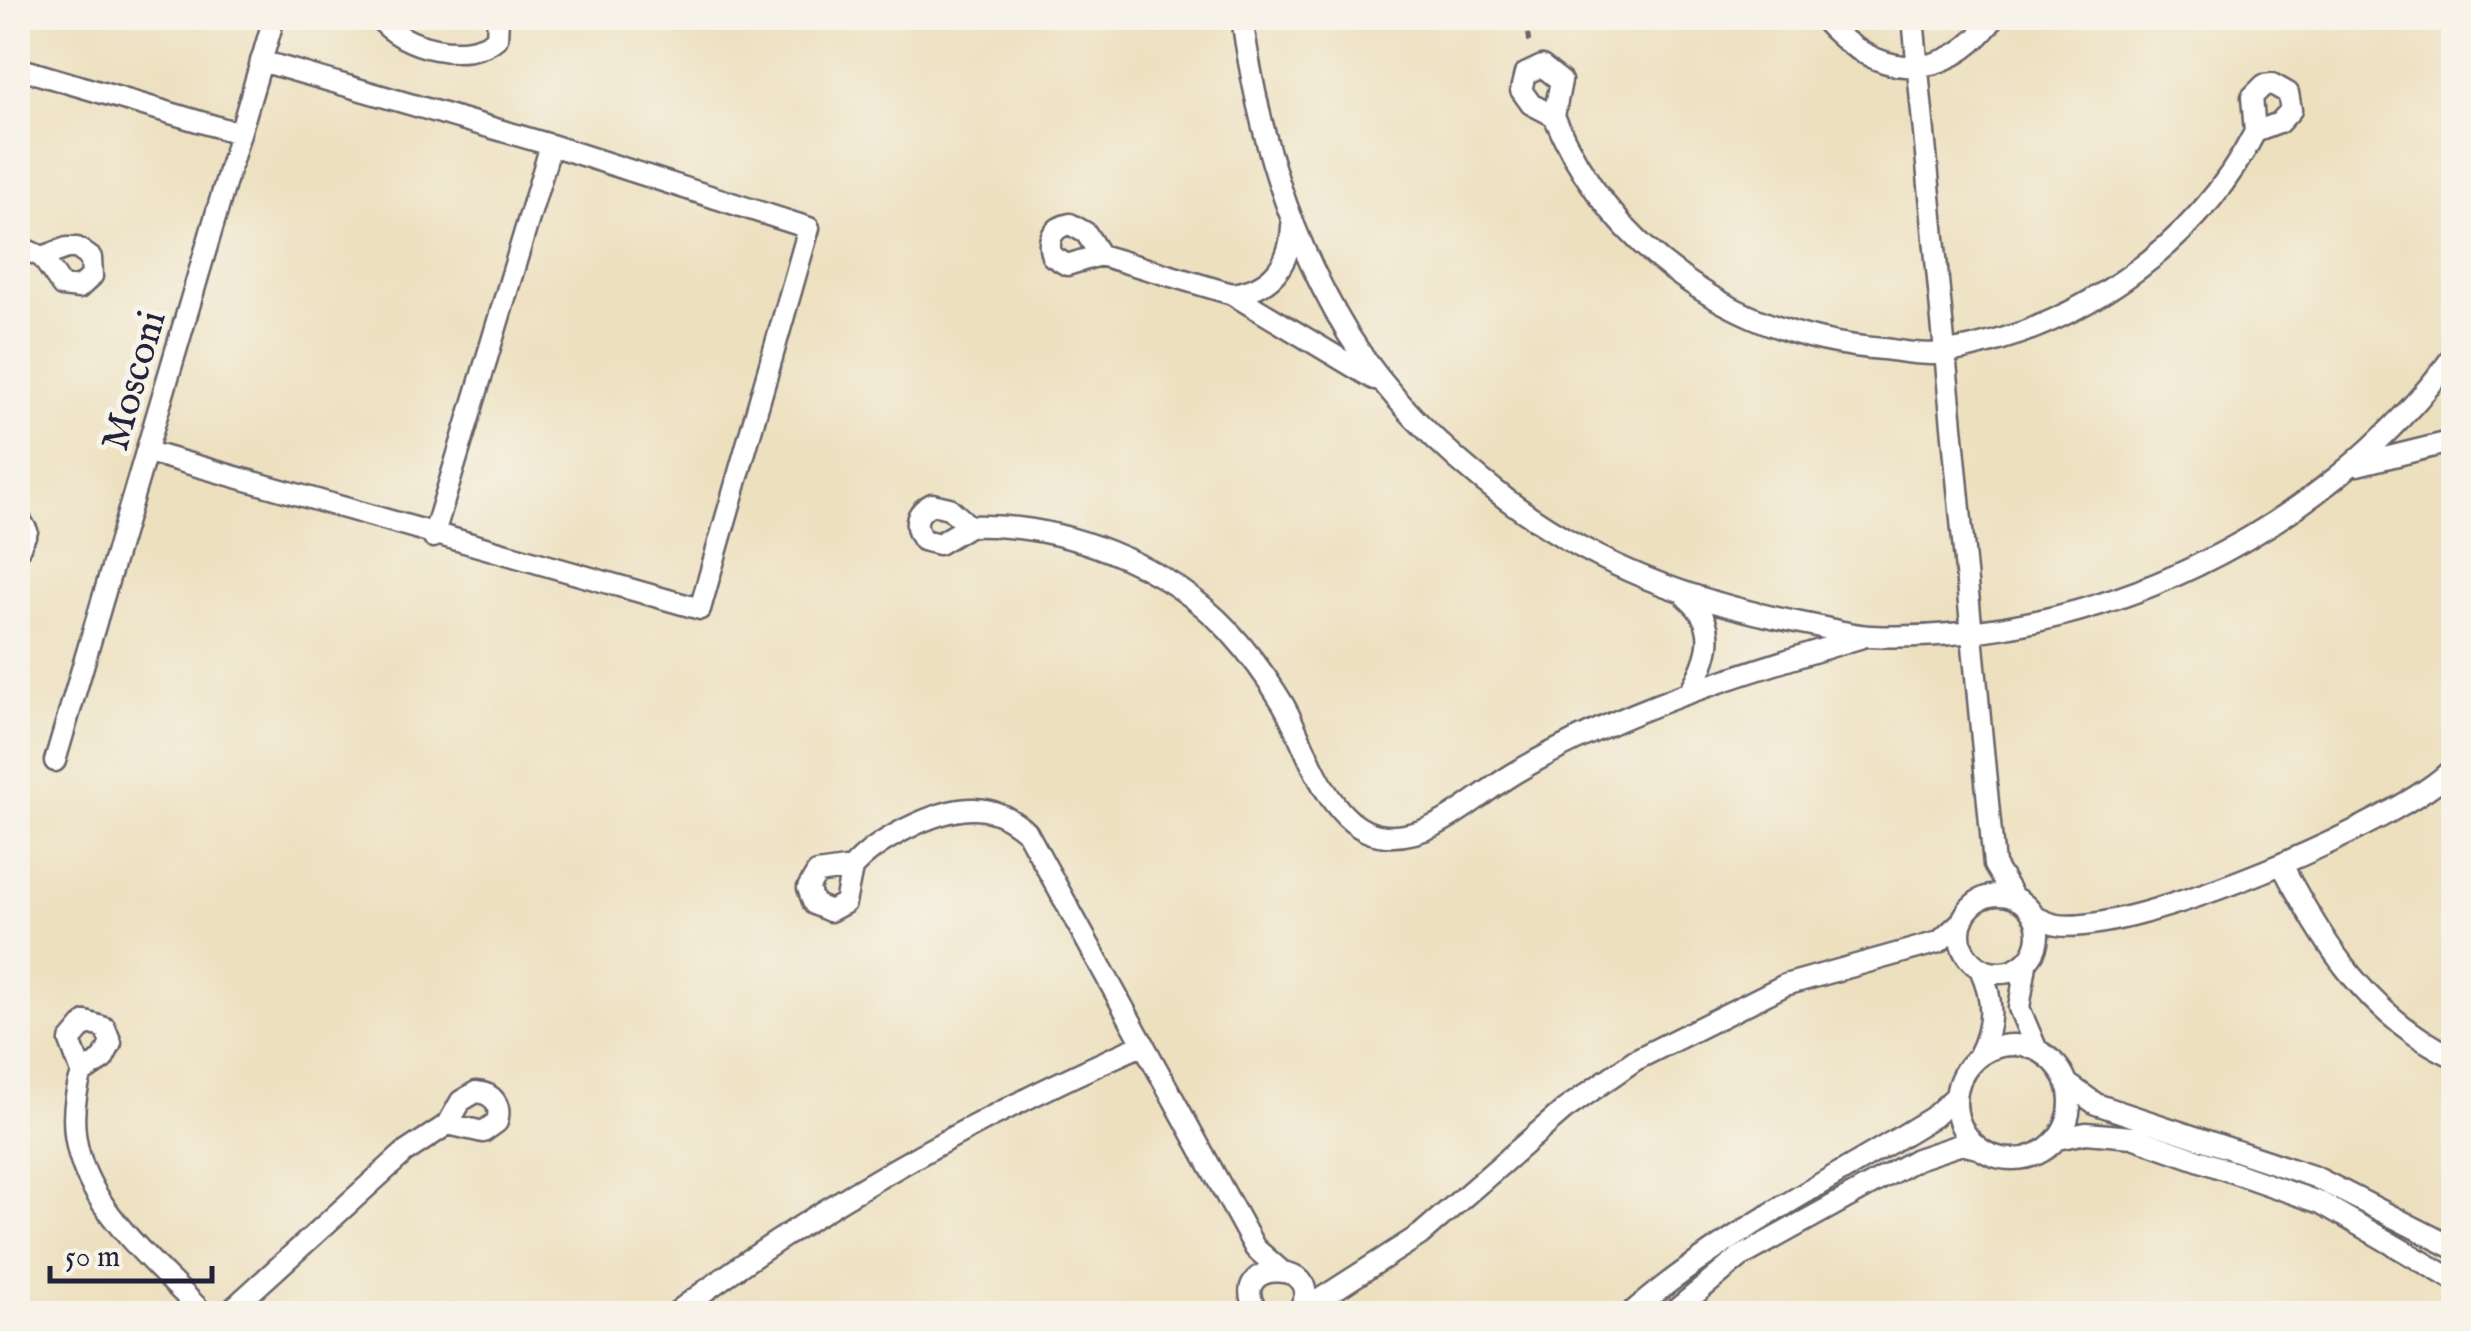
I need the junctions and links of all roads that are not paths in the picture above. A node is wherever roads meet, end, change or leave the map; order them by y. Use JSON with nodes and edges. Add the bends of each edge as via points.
{"nodes":[{"id":1,"x":274,"y":18,"type":"edge"},
{"id":2,"x":380,"y":18,"type":"edge"},
{"id":3,"x":498,"y":18,"type":"edge"},
{"id":4,"x":1242,"y":18,"type":"edge"},
{"id":5,"x":1822,"y":18,"type":"edge"},
{"id":6,"x":1913,"y":18,"type":"edge"},
{"id":7,"x":1994,"y":18,"type":"edge"},
{"id":8,"x":261,"y":61,"type":"junction"},
{"id":9,"x":1917,"y":66,"type":"junction"},
{"id":10,"x":18,"y":68,"type":"edge"},
{"id":11,"x":1554,"y":116,"type":"junction"},
{"id":12,"x":2255,"y":132,"type":"dead end"},
{"id":13,"x":238,"y":133,"type":"junction"},
{"id":14,"x":551,"y":145,"type":"junction"},
{"id":15,"x":1292,"y":226,"type":"junction"},
{"id":16,"x":18,"y":246,"type":"edge"},
{"id":17,"x":1100,"y":254,"type":"dead end"},
{"id":18,"x":42,"y":257,"type":"dead end"},
{"id":19,"x":1232,"y":294,"type":"junction"},
{"id":20,"x":1942,"y":354,"type":"junction"},
{"id":21,"x":2453,"y":357,"type":"edge"},
{"id":22,"x":1397,"y":396,"type":"junction"},
{"id":23,"x":2454,"y":441,"type":"edge"},
{"id":24,"x":148,"y":452,"type":"junction"},
{"id":25,"x":2355,"y":466,"type":"junction"},
{"id":26,"x":18,"y":516,"type":"edge"},
{"id":27,"x":968,"y":526,"type":"dead end"},
{"id":28,"x":433,"y":536,"type":"junction"},
{"id":29,"x":18,"y":550,"type":"edge"},
{"id":30,"x":1686,"y":596,"type":"junction"},
{"id":31,"x":1969,"y":631,"type":"junction"},
{"id":32,"x":1868,"y":636,"type":"junction"},
{"id":33,"x":1688,"y":693,"type":"junction"},
{"id":34,"x":55,"y":760,"type":"dead end"},
{"id":35,"x":2454,"y":767,"type":"edge"},
{"id":36,"x":1994,"y":865,"type":"junction"},
{"id":37,"x":2282,"y":865,"type":"junction"},
{"id":38,"x":852,"y":868,"type":"dead end"},
{"id":39,"x":2014,"y":898,"type":"junction"},
{"id":40,"x":1978,"y":900,"type":"junction"},
{"id":41,"x":1962,"y":920,"type":"junction"},
{"id":42,"x":2037,"y":927,"type":"junction"},
{"id":43,"x":1939,"y":942,"type":"junction"},
{"id":44,"x":1973,"y":962,"type":"junction"},
{"id":45,"x":2026,"y":965,"type":"junction"},
{"id":46,"x":1144,"y":1044,"type":"junction"},
{"id":47,"x":2036,"y":1048,"type":"junction"},
{"id":48,"x":1980,"y":1055,"type":"junction"},
{"id":49,"x":2454,"y":1056,"type":"edge"},
{"id":50,"x":82,"y":1074,"type":"dead end"},
{"id":51,"x":2068,"y":1084,"type":"junction"},
{"id":52,"x":1956,"y":1096,"type":"junction"},
{"id":53,"x":448,"y":1124,"type":"dead end"},
{"id":54,"x":2057,"y":1139,"type":"junction"},
{"id":55,"x":1981,"y":1149,"type":"junction"},
{"id":56,"x":2454,"y":1248,"type":"edge"},
{"id":57,"x":1352,"y":1278,"type":"junction"},
{"id":58,"x":2454,"y":1280,"type":"edge"},
{"id":59,"x":1266,"y":1291,"type":"edge"},
{"id":60,"x":204,"y":1314,"type":"edge"},
{"id":61,"x":227,"y":1314,"type":"edge"},
{"id":62,"x":674,"y":1314,"type":"edge"},
{"id":63,"x":1297,"y":1314,"type":"edge"},
{"id":64,"x":1630,"y":1314,"type":"edge"},
{"id":65,"x":1671,"y":1314,"type":"edge"}],
"edges":[{"from":1,"to":8,"type":"street","name":"Mosconi"},
{"from":2,"to":3,"type":"street","via":[[398,35],[473,52],[497,38]]},
{"from":4,"to":15,"type":"street","via":[[1260,123]]},
{"from":5,"to":9,"type":"street","via":[[1865,56]]},
{"from":6,"to":9,"type":"street"},
{"from":7,"to":9,"type":"street","via":[[1954,54]]},
{"from":8,"to":13,"type":"street","name":"Mosconi"},
{"from":8,"to":14,"type":"street"},
{"from":9,"to":20,"type":"street"},
{"from":10,"to":13,"type":"street"},
{"from":11,"to":11,"type":"street","via":[[1524,98],[1522,81],[1533,68],[1550,68],[1561,81]]},
{"from":11,"to":20,"type":"street","via":[[1588,182],[1619,223],[1653,257],[1716,301],[1798,336]]},
{"from":12,"to":20,"type":"street","via":[[2201,212],[2135,273],[2023,331]]},
{"from":13,"to":24,"type":"street","name":"Mosconi"},
{"from":14,"to":28,"type":"street"},
{"from":14,"to":28,"type":"street","via":[[808,228],[700,609]]},
{"from":15,"to":19,"type":"street","via":[[1291,247],[1269,282]]},
{"from":15,"to":22,"type":"street","via":[[1349,335]]},
{"from":16,"to":18,"type":"street"},
{"from":17,"to":19,"type":"street"},
{"from":19,"to":22,"type":"street"},
{"from":20,"to":31,"type":"street"},
{"from":21,"to":25,"type":"street"},
{"from":22,"to":30,"type":"street","via":[[1462,466],[1546,528]]},
{"from":23,"to":25,"type":"street"},
{"from":24,"to":28,"type":"street"},
{"from":24,"to":34,"type":"street","name":"Mosconi"},
{"from":25,"to":31,"type":"street","via":[[2258,535],[2166,578],[2043,618]]},
{"from":26,"to":29,"type":"street","via":[[28,531]]},
{"from":27,"to":33,"type":"street","via":[[1060,535],[1175,585],[1230,632],[1259,670],[1335,802],[1367,831],[1383,836],[1426,830],[1515,773]]},
{"from":30,"to":32,"type":"street"},
{"from":30,"to":33,"type":"street","via":[[1704,612],[1710,646]]},
{"from":31,"to":32,"type":"street"},
{"from":31,"to":36,"type":"street"},
{"from":32,"to":33,"type":"street"},
{"from":35,"to":37,"type":"street","via":[[2407,800]]},
{"from":36,"to":39,"type":"street"},
{"from":36,"to":40,"type":"street"},
{"from":37,"to":42,"type":"street","via":[[2130,915]]},
{"from":37,"to":49,"type":"street","via":[[2320,936],[2364,992],[2415,1035]]},
{"from":38,"to":46,"type":"street","via":[[934,818],[968,808],[1009,817],[1042,855]]},
{"from":39,"to":40,"type":"street"},
{"from":39,"to":42,"type":"street"},
{"from":40,"to":41,"type":"street"},
{"from":41,"to":43,"type":"street"},
{"from":41,"to":44,"type":"street","via":[[1961,944]]},
{"from":42,"to":45,"type":"street"},
{"from":43,"to":44,"type":"street"},
{"from":43,"to":57,"type":"street","via":[[1785,985],[1676,1036],[1599,1082],[1455,1209]]},
{"from":44,"to":45,"type":"street","via":[[2003,974]]},
{"from":44,"to":48,"type":"street","via":[[1992,1003]]},
{"from":45,"to":47,"type":"street","via":[[2019,1008]]},
{"from":46,"to":59,"type":"street","via":[[1255,1248]]},
{"from":46,"to":62,"type":"street","via":[[888,1171],[745,1260]]},
{"from":47,"to":48,"type":"street","via":[[1997,1047]]},
{"from":47,"to":51,"type":"street"},
{"from":48,"to":52,"type":"street"},
{"from":50,"to":60,"type":"street","via":[[73,1124],[81,1172],[94,1197]]},
{"from":51,"to":54,"type":"street","via":[[2070,1103]]},
{"from":51,"to":56,"type":"street","via":[[2096,1104],[2315,1178]]},
{"from":52,"to":55,"type":"street","via":[[1961,1126]]},
{"from":52,"to":64,"type":"street","via":[[1934,1117],[1724,1239]]},
{"from":53,"to":61,"type":"street","via":[[378,1175]]},
{"from":54,"to":55,"type":"street","via":[[2029,1157]]},
{"from":54,"to":58,"type":"street","via":[[2086,1133],[2132,1137],[2321,1202]]},
{"from":55,"to":65,"type":"street","via":[[1962,1144],[1917,1159],[1740,1258]]},
{"from":57,"to":59,"type":"street"},
{"from":57,"to":63,"type":"street"},
{"from":59,"to":63,"type":"street","via":[[1304,1293]]}]}
